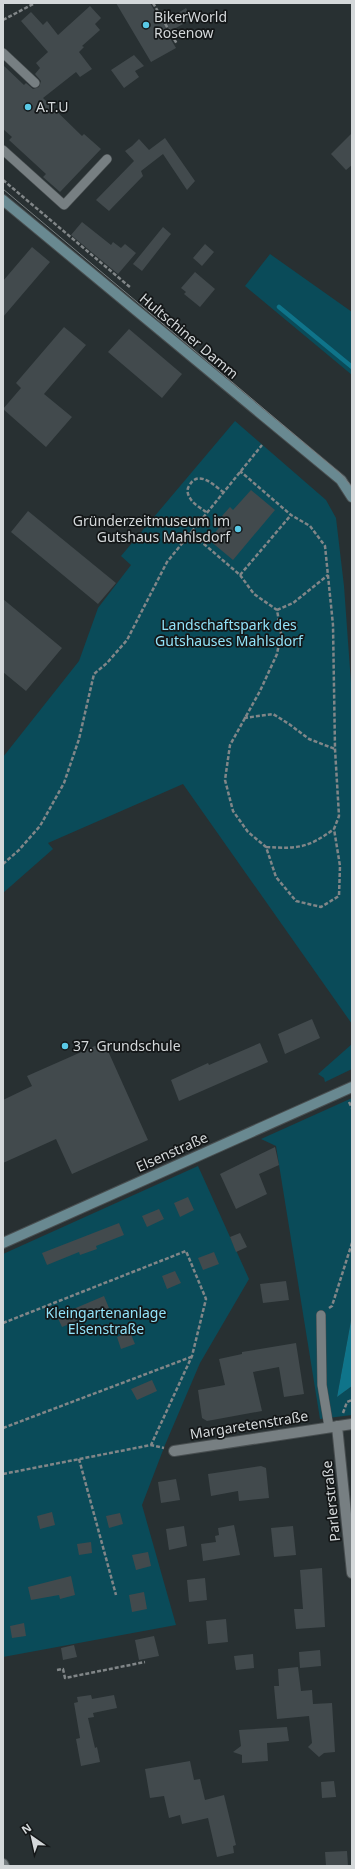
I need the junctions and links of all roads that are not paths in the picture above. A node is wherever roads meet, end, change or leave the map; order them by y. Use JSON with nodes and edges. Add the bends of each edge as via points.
{"nodes":[{"id":1,"x":3,"y":53,"type":"edge"},
{"id":2,"x":35,"y":83,"type":"dead end"},
{"id":3,"x":3,"y":150,"type":"edge"},
{"id":4,"x":107,"y":159,"type":"dead end"},
{"id":5,"x":3,"y":200,"type":"edge"},
{"id":6,"x":352,"y":497,"type":"edge"},
{"id":7,"x":352,"y":1087,"type":"edge"},
{"id":8,"x":3,"y":1243,"type":"edge"},
{"id":9,"x":321,"y":1315,"type":"road end"},
{"id":10,"x":352,"y":1424,"type":"edge"},
{"id":11,"x":333,"y":1427,"type":"junction"},
{"id":12,"x":174,"y":1451,"type":"road end"},
{"id":13,"x":352,"y":1573,"type":"edge"}],
"edges":[{"from":1,"to":2,"type":"lane"},
{"from":3,"to":4,"type":"lane","via":[[64,205]]},
{"from":5,"to":6,"type":"main road","name":"Hultschiner Damm","via":[[341,480]]},
{"from":7,"to":8,"type":"main road","name":"Elsenstraße"},
{"from":9,"to":11,"type":"lane","name":"Margaretenstraße","via":[[322,1386]]},
{"from":10,"to":11,"type":"street","name":"Margaretenstraße"},
{"from":11,"to":12,"type":"street","name":"Margaretenstraße"},
{"from":11,"to":13,"type":"street","name":"Parlerstraße"}]}
